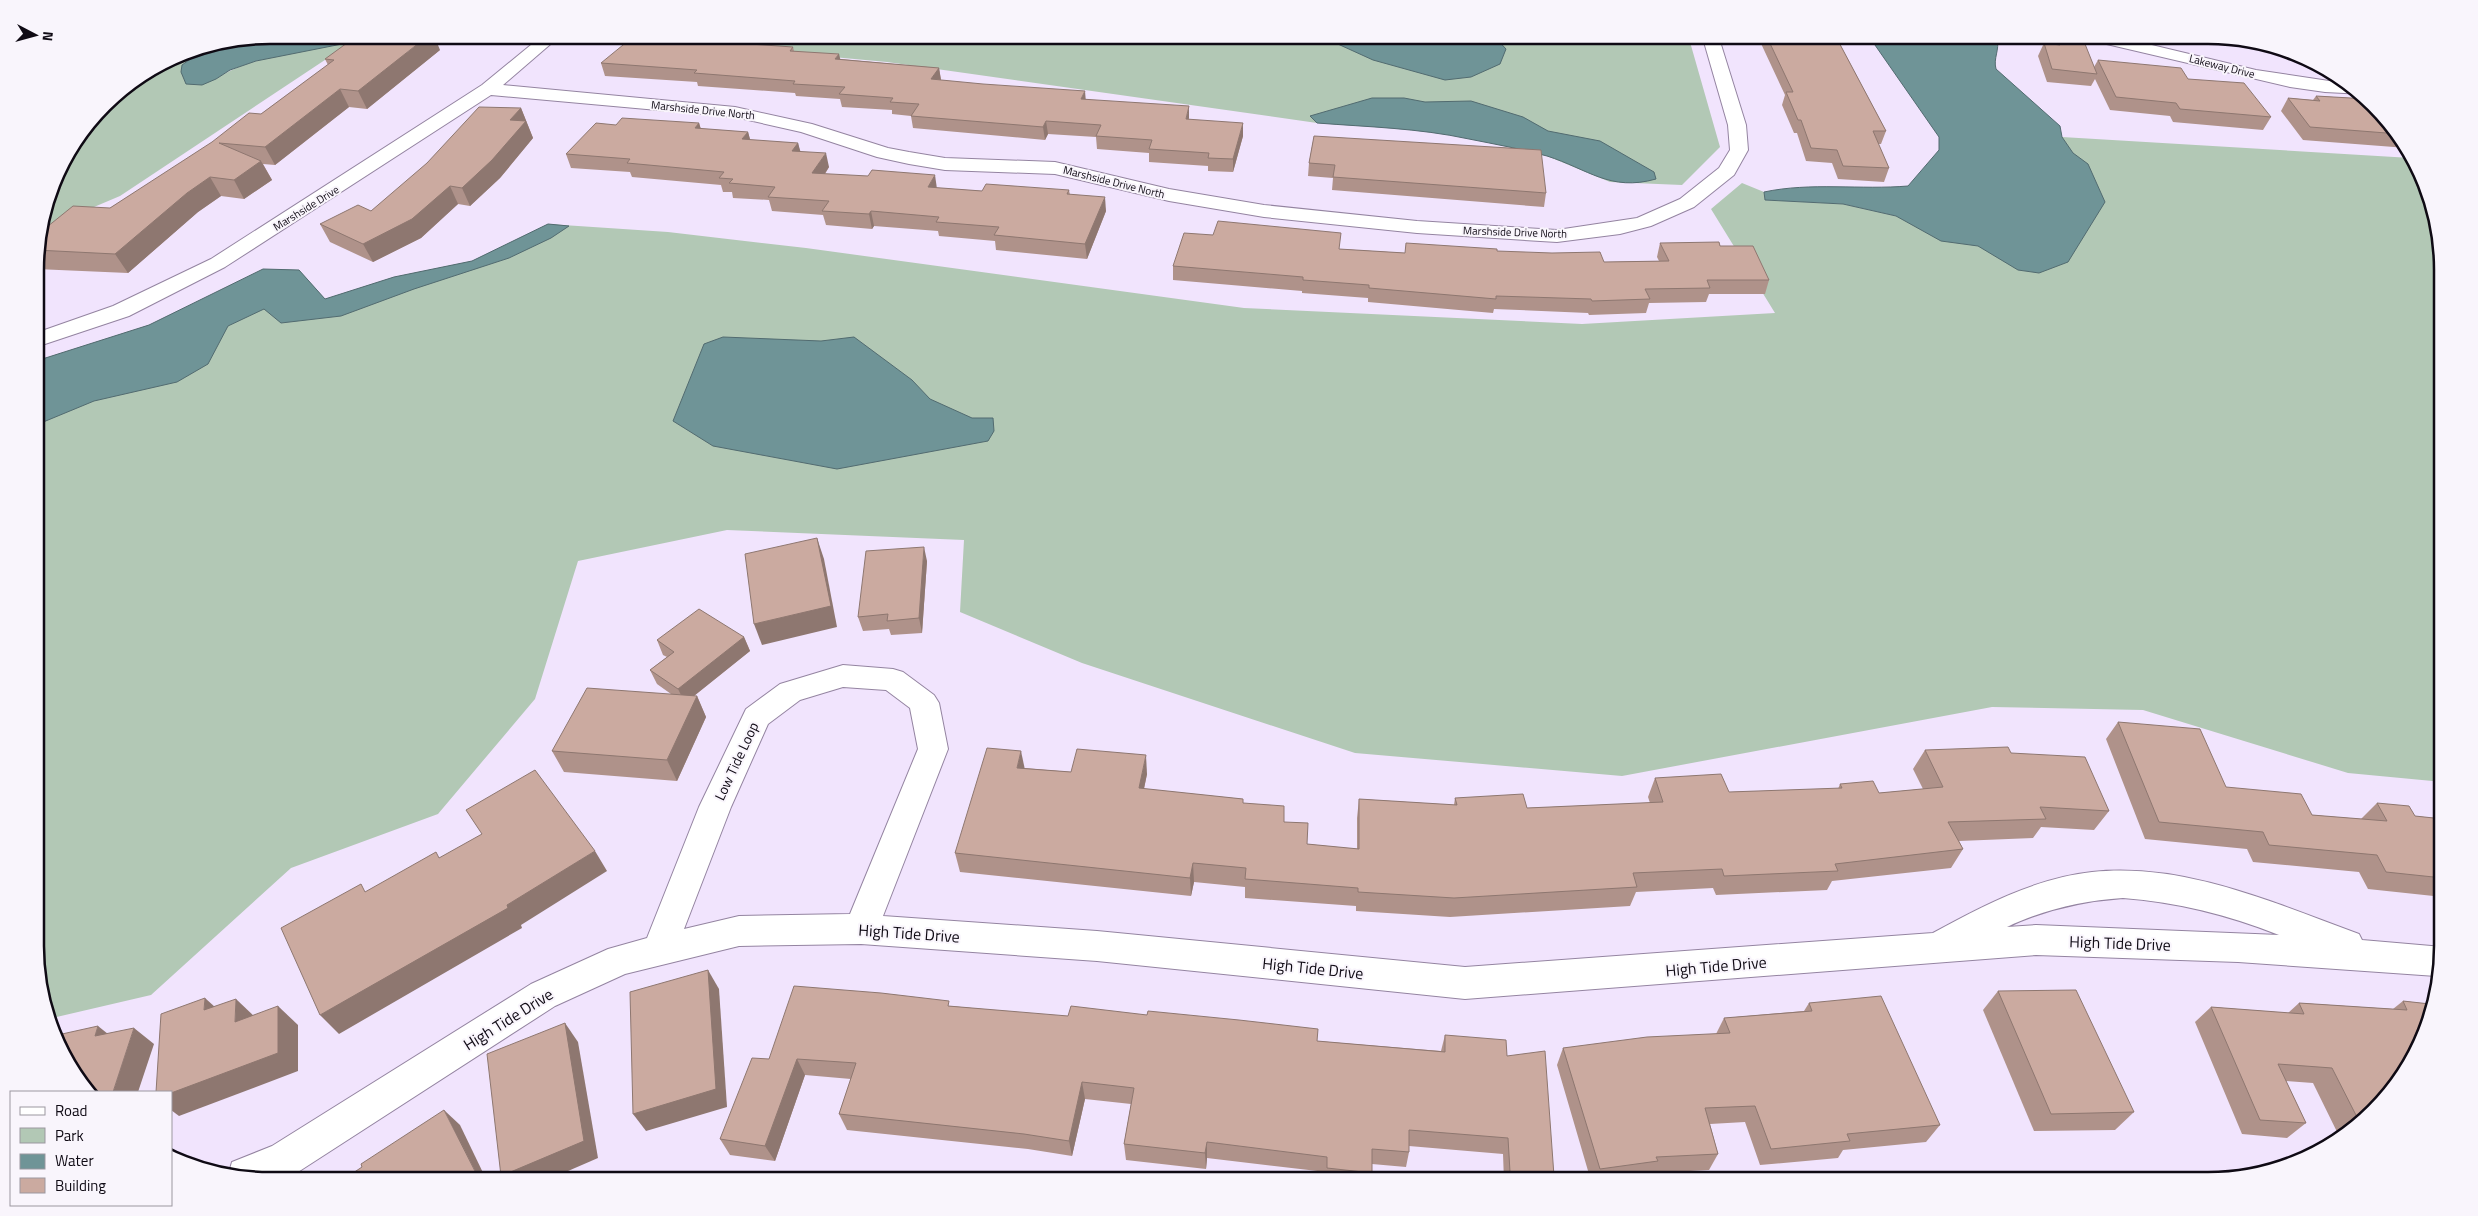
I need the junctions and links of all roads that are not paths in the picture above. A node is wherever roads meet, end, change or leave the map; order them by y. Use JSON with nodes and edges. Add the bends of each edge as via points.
{"nodes":[{"id":1,"x":542,"y":44,"type":"edge"},
{"id":2,"x":1713,"y":44,"type":"edge"},
{"id":3,"x":2130,"y":44,"type":"edge"},
{"id":4,"x":488,"y":89,"type":"junction"},
{"id":5,"x":2345,"y":89,"type":"edge"},
{"id":6,"x":44,"y":337,"type":"edge"},
{"id":7,"x":861,"y":929,"type":"junction"},
{"id":8,"x":1937,"y":948,"type":"junction"},
{"id":9,"x":659,"y":951,"type":"junction"},
{"id":10,"x":2379,"y":957,"type":"junction"},
{"id":11,"x":2434,"y":961,"type":"edge"},
{"id":12,"x":255,"y":1172,"type":"edge"}],
"edges":[{"from":1,"to":4,"type":"street","name":"Marshside Drive"},
{"from":2,"to":4,"type":"street","name":"Marshside Drive North","via":[[1738,125],[1739,150],[1727,170],[1687,203],[1644,222],[1579,234],[1518,235],[1264,211],[1169,195],[1056,168],[945,164],[909,158],[736,112]]},
{"from":3,"to":5,"type":"street","name":"Lakeway Drive","via":[[2254,74]]},
{"from":4,"to":6,"type":"street","name":"Marshside Drive","via":[[218,263],[121,311]]},
{"from":7,"to":8,"type":"street","name":"High Tide Drive","via":[[1097,946],[1465,983]]},
{"from":7,"to":9,"type":"street","name":"High Tide Drive","via":[[739,931]]},
{"from":7,"to":9,"type":"street","name":"Low Tide Loop","via":[[933,749],[924,703],[893,680],[843,676],[790,692],[756,717],[715,807]]},
{"from":8,"to":10,"type":"street","name":"High Tide Drive","via":[[2036,940],[2238,947]]},
{"from":8,"to":10,"type":"street","via":[[1980,923],[2030,902],[2084,887],[2114,884],[2161,888],[2214,899]]},
{"from":9,"to":12,"type":"street","name":"High Tide Drive","via":[[620,960],[543,995],[286,1159]]},
{"from":10,"to":11,"type":"street","name":"High Tide Drive"}]}
